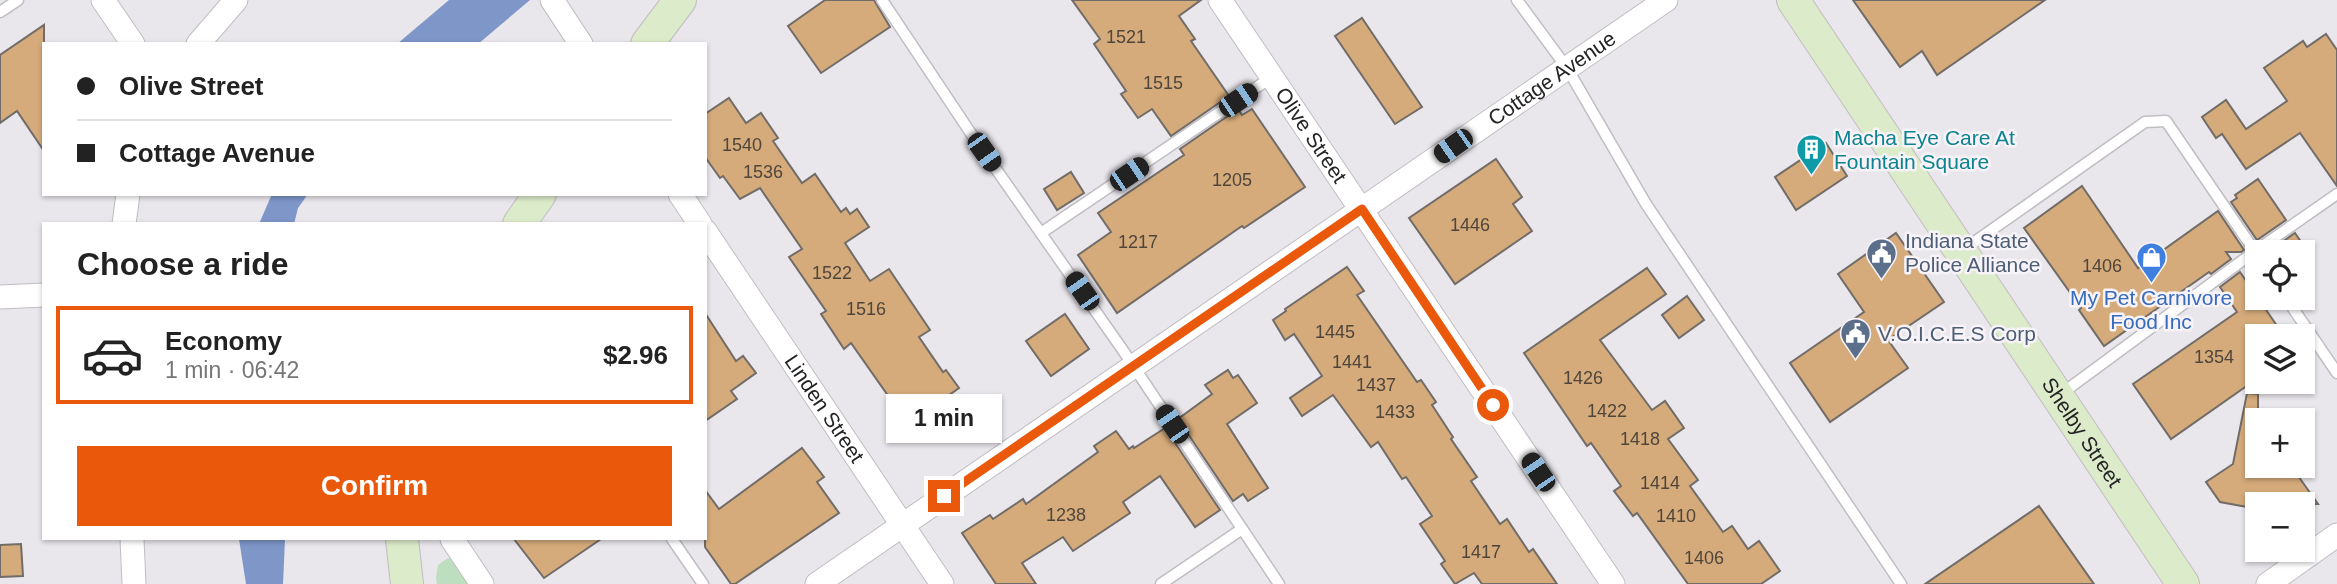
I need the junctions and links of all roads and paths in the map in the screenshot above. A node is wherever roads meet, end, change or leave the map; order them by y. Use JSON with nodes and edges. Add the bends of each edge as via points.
{"nodes":[{"id":1,"x":18,"y":0,"type":"edge"},
{"id":2,"x":103,"y":0,"type":"edge"},
{"id":3,"x":236,"y":0,"type":"edge"},
{"id":4,"x":552,"y":0,"type":"edge"},
{"id":5,"x":680,"y":0,"type":"edge"},
{"id":6,"x":881,"y":0,"type":"edge"},
{"id":7,"x":1220,"y":0,"type":"edge"},
{"id":8,"x":1517,"y":0,"type":"edge"},
{"id":9,"x":1666,"y":0,"type":"edge"},
{"id":10,"x":1793,"y":0,"type":"edge"},
{"id":11,"x":0,"y":12,"type":"edge"},
{"id":12,"x":132,"y":42,"type":"edge"},
{"id":13,"x":200,"y":42,"type":"edge"},
{"id":14,"x":580,"y":42,"type":"edge"},
{"id":15,"x":648,"y":42,"type":"edge"},
{"id":16,"x":1567,"y":68,"type":"junction"},
{"id":17,"x":1272,"y":77,"type":"junction"},
{"id":18,"x":2337,"y":194,"type":"edge"},
{"id":19,"x":128,"y":196,"type":"edge"},
{"id":20,"x":539,"y":196,"type":"edge"},
{"id":21,"x":681,"y":196,"type":"edge"},
{"id":22,"x":1362,"y":209,"type":"junction"},
{"id":23,"x":124,"y":222,"type":"edge"},
{"id":24,"x":520,"y":222,"type":"edge"},
{"id":25,"x":699,"y":222,"type":"edge"},
{"id":26,"x":1041,"y":233,"type":"junction"},
{"id":27,"x":707,"y":235,"type":"edge"},
{"id":28,"x":2247,"y":240,"type":"edge"},
{"id":29,"x":2275,"y":240,"type":"edge"},
{"id":30,"x":1961,"y":251,"type":"junction"},
{"id":31,"x":2245,"y":262,"type":"edge"},
{"id":32,"x":42,"y":295,"type":"edge"},
{"id":33,"x":0,"y":297,"type":"edge"},
{"id":34,"x":2294,"y":310,"type":"edge"},
{"id":35,"x":1133,"y":366,"type":"junction"},
{"id":36,"x":2337,"y":373,"type":"edge"},
{"id":37,"x":2058,"y":397,"type":"junction"},
{"id":38,"x":902,"y":525,"type":"junction"},
{"id":39,"x":1242,"y":529,"type":"junction"},
{"id":40,"x":2337,"y":535,"type":"edge"},
{"id":41,"x":132,"y":540,"type":"edge"},
{"id":42,"x":401,"y":540,"type":"edge"},
{"id":43,"x":453,"y":540,"type":"edge"},
{"id":44,"x":673,"y":540,"type":"edge"},
{"id":45,"x":2274,"y":582,"type":"edge"},
{"id":46,"x":134,"y":584,"type":"edge"},
{"id":47,"x":407,"y":584,"type":"edge"},
{"id":48,"x":482,"y":584,"type":"edge"},
{"id":49,"x":703,"y":584,"type":"edge"},
{"id":50,"x":817,"y":584,"type":"edge"},
{"id":51,"x":942,"y":584,"type":"edge"},
{"id":52,"x":1161,"y":584,"type":"edge"},
{"id":53,"x":1279,"y":584,"type":"edge"},
{"id":54,"x":1613,"y":584,"type":"edge"},
{"id":55,"x":1901,"y":584,"type":"edge"},
{"id":56,"x":2183,"y":584,"type":"edge"}],
"edges":[{"from":1,"to":11,"type":"lane"},
{"from":2,"to":12,"type":"street"},
{"from":3,"to":13,"type":"street"},
{"from":4,"to":14,"type":"street"},
{"from":5,"to":15,"type":"main road"},
{"from":6,"to":26,"type":"lane"},
{"from":7,"to":17,"type":"street","name":"Olive Street"},
{"from":8,"to":16,"type":"lane"},
{"from":9,"to":16,"type":"street","name":"Cottage Avenue"},
{"from":10,"to":30,"type":"main road","name":"Shelby Street"},
{"from":16,"to":22,"type":"street","name":"Cottage Avenue"},
{"from":16,"to":55,"type":"lane","via":[[1646,204]]},
{"from":17,"to":22,"type":"street","name":"Olive Street"},
{"from":17,"to":26,"type":"lane"},
{"from":18,"to":29,"type":"lane"},
{"from":19,"to":23,"type":"street"},
{"from":20,"to":24,"type":"main road"},
{"from":21,"to":25,"type":"street"},
{"from":22,"to":35,"type":"street","name":"Cottage Avenue"},
{"from":22,"to":54,"type":"street","name":"Olive Street"},
{"from":26,"to":35,"type":"lane"},
{"from":27,"to":38,"type":"street","name":"Linden Street"},
{"from":28,"to":30,"type":"lane","via":[[2166,121],[2145,122]]},
{"from":30,"to":37,"type":"main road","name":"Shelby Street"},
{"from":31,"to":37,"type":"lane"},
{"from":32,"to":33,"type":"street"},
{"from":34,"to":36,"type":"lane"},
{"from":35,"to":38,"type":"street","name":"Cottage Avenue"},
{"from":35,"to":39,"type":"lane"},
{"from":37,"to":56,"type":"main road","name":"Shelby Street"},
{"from":38,"to":50,"type":"street","name":"Cottage Avenue"},
{"from":38,"to":51,"type":"street","name":"Linden Street"},
{"from":39,"to":52,"type":"lane"},
{"from":39,"to":53,"type":"lane"},
{"from":40,"to":45,"type":"street"},
{"from":41,"to":46,"type":"street"},
{"from":42,"to":47,"type":"main road"},
{"from":43,"to":48,"type":"street"},
{"from":44,"to":49,"type":"lane"}]}
